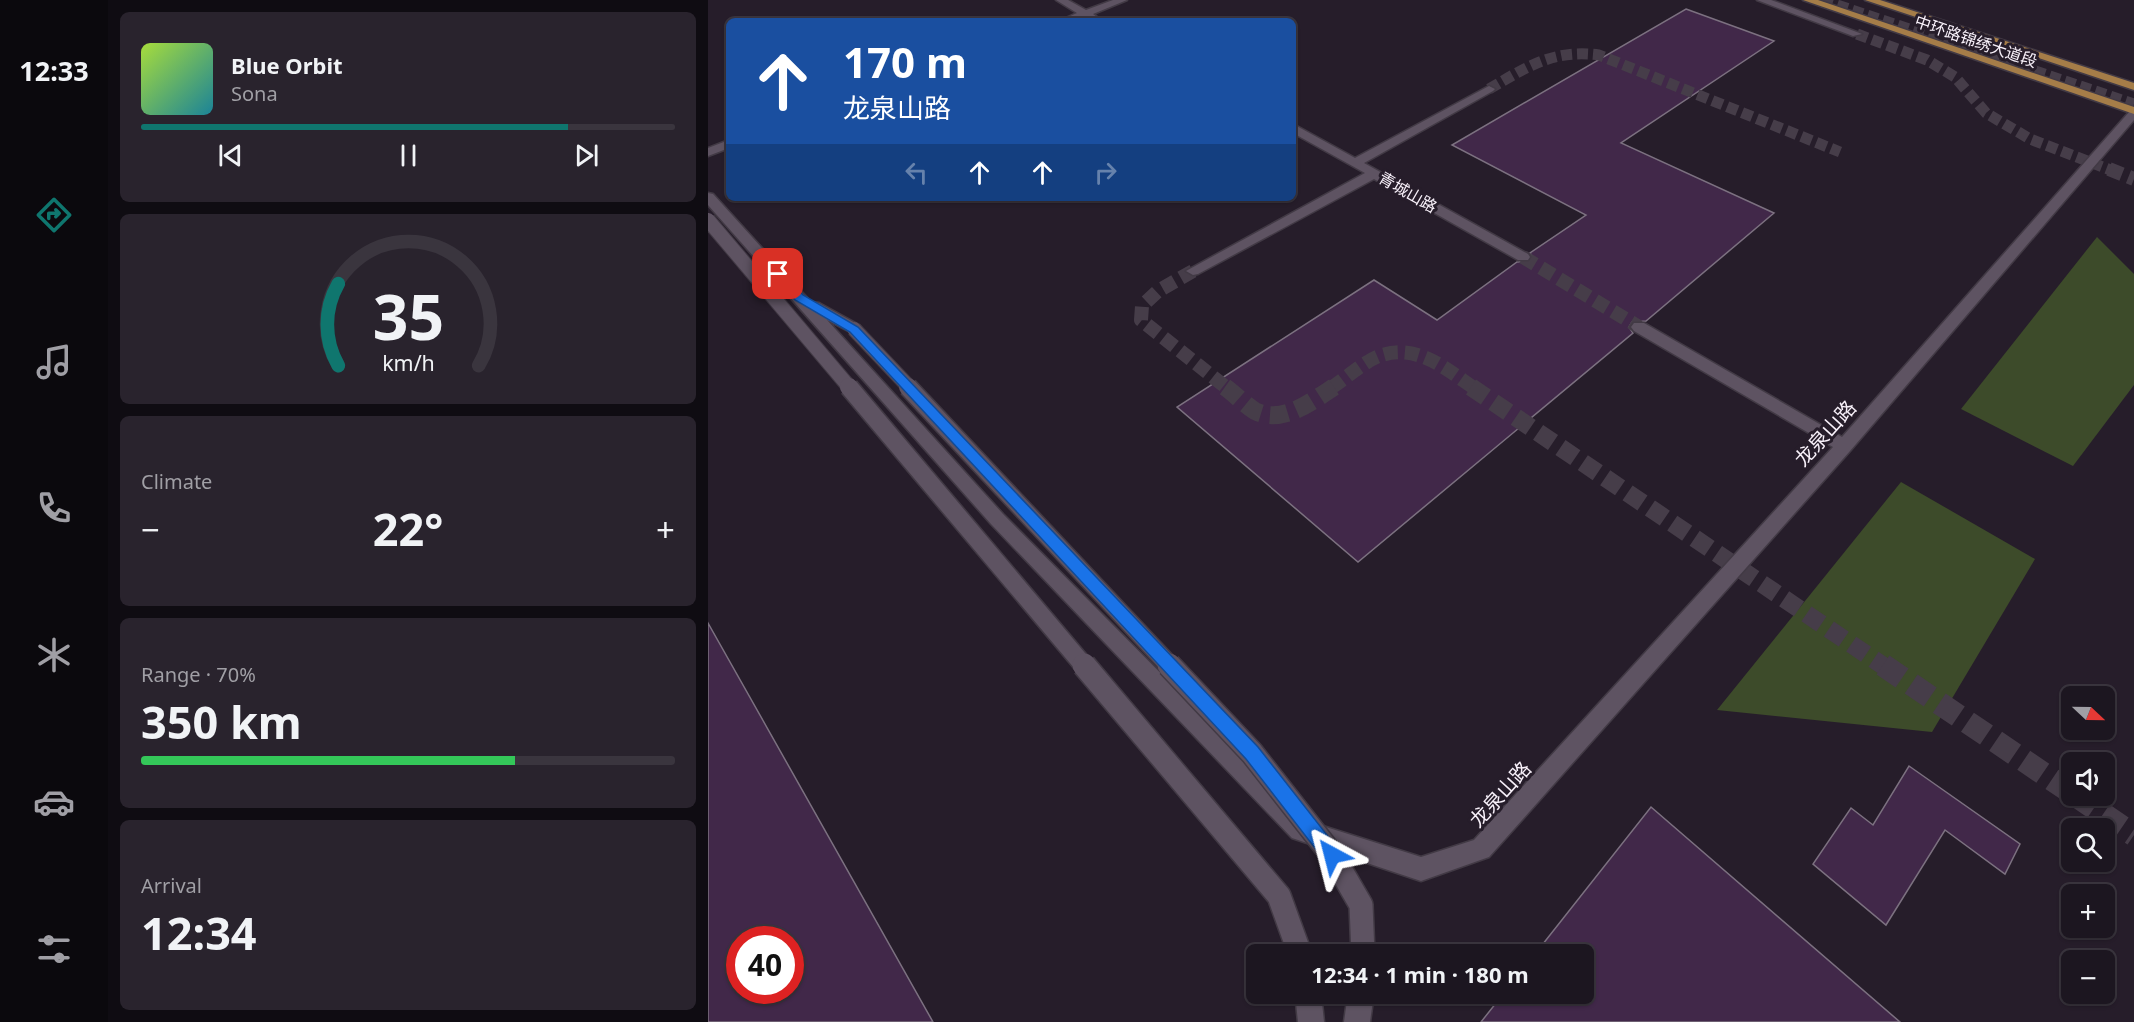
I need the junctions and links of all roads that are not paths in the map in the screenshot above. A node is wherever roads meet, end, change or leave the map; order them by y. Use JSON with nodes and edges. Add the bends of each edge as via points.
{"nodes":[{"id":1,"x":1061,"y":0,"type":"edge"},
{"id":2,"x":1122,"y":0,"type":"edge"},
{"id":3,"x":1762,"y":0,"type":"edge"},
{"id":4,"x":1808,"y":0,"type":"edge"},
{"id":5,"x":1870,"y":0,"type":"edge"},
{"id":6,"x":1085,"y":14,"type":"junction"},
{"id":7,"x":1073,"y":18,"type":"edge"},
{"id":8,"x":1093,"y":18,"type":"edge"},
{"id":9,"x":1857,"y":33,"type":"tunnel mouth"},
{"id":10,"x":2134,"y":87,"type":"edge"},
{"id":11,"x":1489,"y":89,"type":"tunnel mouth"},
{"id":12,"x":2134,"y":112,"type":"edge"},
{"id":13,"x":1296,"y":130,"type":"edge"},
{"id":14,"x":726,"y":145,"type":"edge"},
{"id":15,"x":708,"y":152,"type":"edge"},
{"id":16,"x":1356,"y":162,"type":"junction"},
{"id":17,"x":1375,"y":173,"type":"junction"},
{"id":18,"x":708,"y":197,"type":"edge"},
{"id":19,"x":708,"y":220,"type":"edge"},
{"id":20,"x":1523,"y":257,"type":"tunnel mouth"},
{"id":21,"x":1193,"y":271,"type":"tunnel mouth"},
{"id":22,"x":799,"y":298,"type":"junction"},
{"id":23,"x":1639,"y":327,"type":"tunnel mouth"},
{"id":24,"x":1844,"y":446,"type":"junction"},
{"id":25,"x":1296,"y":944,"type":"edge"},
{"id":26,"x":1363,"y":944,"type":"edge"},
{"id":27,"x":1309,"y":1004,"type":"edge"},
{"id":28,"x":1359,"y":1004,"type":"edge"},
{"id":29,"x":1311,"y":1022,"type":"edge"},
{"id":30,"x":1357,"y":1022,"type":"edge"}],
"edges":[{"from":1,"to":6,"type":"street"},
{"from":2,"to":6,"type":"street"},
{"from":3,"to":9,"type":"street"},
{"from":4,"to":12,"type":"main road","name":"中环路锦绣大道段"},
{"from":5,"to":10,"type":"main road","name":"中环路锦绣大道段"},
{"from":6,"to":7,"type":"street"},
{"from":6,"to":8,"type":"street"},
{"from":11,"to":16,"type":"street"},
{"from":12,"to":24,"type":"street","name":"龙泉山路"},
{"from":13,"to":16,"type":"street","name":"青城山路"},
{"from":14,"to":15,"type":"street"},
{"from":16,"to":17,"type":"street","name":"青城山路"},
{"from":17,"to":20,"type":"street","name":"青城山路"},
{"from":17,"to":21,"type":"street"},
{"from":18,"to":22,"type":"street","name":"龙泉山路"},
{"from":19,"to":25,"type":"street","bridge":true,"via":[[1279,897]]},
{"from":22,"to":24,"type":"street","name":"龙泉山路","via":[[997,519],[1300,830],[1420,869],[1480,849]]},
{"from":22,"to":26,"type":"street","bridge":true,"via":[[854,329],[1252,753],[1332,855],[1361,905]]},
{"from":23,"to":24,"type":"street"},
{"from":27,"to":29,"type":"street"},
{"from":28,"to":30,"type":"street"}]}
